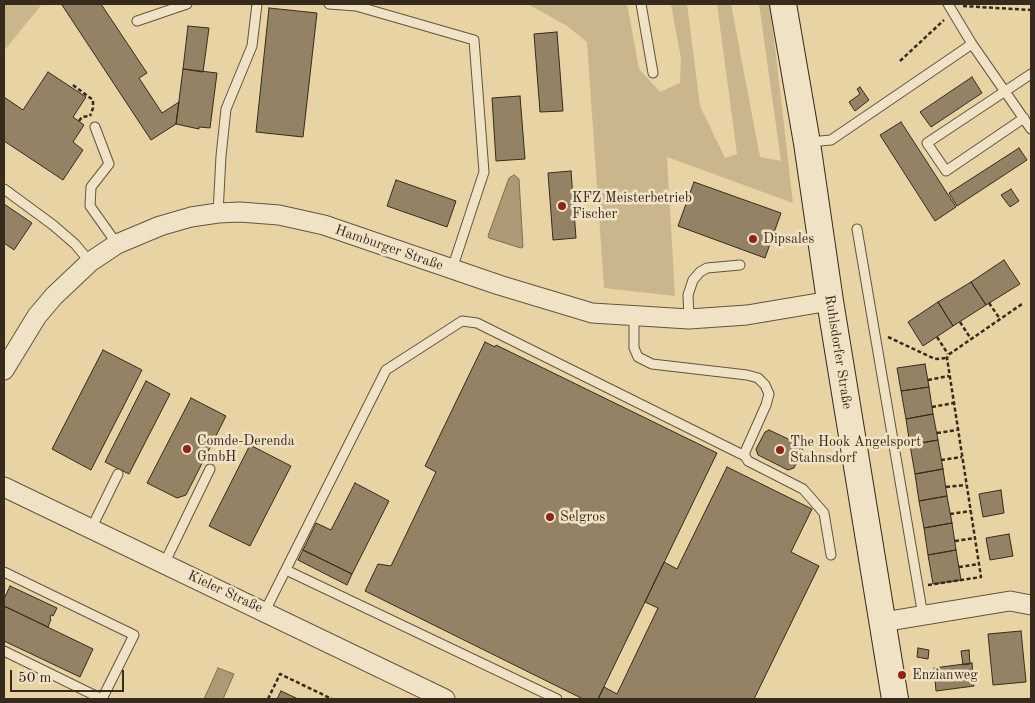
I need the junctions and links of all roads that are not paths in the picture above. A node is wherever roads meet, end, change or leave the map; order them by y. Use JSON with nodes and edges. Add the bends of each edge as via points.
{"nodes":[{"id":1,"x":186,"y":4,"type":"edge"},
{"id":2,"x":257,"y":4,"type":"edge"},
{"id":3,"x":329,"y":4,"type":"edge"},
{"id":4,"x":641,"y":4,"type":"edge"},
{"id":5,"x":783,"y":4,"type":"edge"},
{"id":6,"x":950,"y":8,"type":"edge"},
{"id":7,"x":137,"y":21,"type":"dead end"},
{"id":8,"x":972,"y":44,"type":"junction"},
{"id":9,"x":653,"y":73,"type":"dead end"},
{"id":10,"x":1031,"y":74,"type":"edge"},
{"id":11,"x":1005,"y":91,"type":"junction"},
{"id":12,"x":1024,"y":118,"type":"junction"},
{"id":13,"x":95,"y":127,"type":"dead end"},
{"id":14,"x":1031,"y":129,"type":"edge"},
{"id":15,"x":807,"y":143,"type":"junction"},
{"id":16,"x":4,"y":189,"type":"edge"},
{"id":17,"x":218,"y":213,"type":"junction"},
{"id":18,"x":857,"y":229,"type":"dead end"},
{"id":19,"x":117,"y":244,"type":"junction"},
{"id":20,"x":90,"y":262,"type":"junction"},
{"id":21,"x":740,"y":265,"type":"dead end"},
{"id":22,"x":452,"y":270,"type":"junction"},
{"id":23,"x":830,"y":301,"type":"junction"},
{"id":24,"x":634,"y":316,"type":"junction"},
{"id":25,"x":689,"y":319,"type":"junction"},
{"id":26,"x":5,"y":363,"type":"edge"},
{"id":27,"x":745,"y":456,"type":"junction"},
{"id":28,"x":210,"y":469,"type":"dead end"},
{"id":29,"x":118,"y":474,"type":"dead end"},
{"id":30,"x":4,"y":487,"type":"edge"},
{"id":31,"x":91,"y":529,"type":"junction"},
{"id":32,"x":831,"y":555,"type":"dead end"},
{"id":33,"x":164,"y":564,"type":"junction"},
{"id":34,"x":286,"y":570,"type":"junction"},
{"id":35,"x":4,"y":572,"type":"edge"},
{"id":36,"x":1031,"y":606,"type":"edge"},
{"id":37,"x":265,"y":611,"type":"junction"},
{"id":38,"x":923,"y":616,"type":"junction"},
{"id":39,"x":883,"y":622,"type":"junction"},
{"id":40,"x":4,"y":651,"type":"edge"},
{"id":41,"x":445,"y":699,"type":"edge"},
{"id":42,"x":557,"y":699,"type":"edge"},
{"id":43,"x":895,"y":699,"type":"edge"}],
"edges":[{"from":1,"to":7,"type":"lane"},
{"from":2,"to":17,"type":"lane","via":[[252,46],[226,109]]},
{"from":3,"to":22,"type":"lane","via":[[356,6],[474,40],[484,172]]},
{"from":4,"to":9,"type":"lane"},
{"from":5,"to":15,"type":"street","name":"Ruhlsdorfer Straße"},
{"from":6,"to":8,"type":"lane"},
{"from":8,"to":11,"type":"lane"},
{"from":8,"to":15,"type":"lane","via":[[831,140]]},
{"from":10,"to":11,"type":"lane"},
{"from":11,"to":12,"type":"lane"},
{"from":11,"to":12,"type":"lane","via":[[927,143],[946,171]]},
{"from":12,"to":14,"type":"lane"},
{"from":13,"to":19,"type":"lane","via":[[110,164],[92,187],[90,206]]},
{"from":15,"to":23,"type":"street","name":"Ruhlsdorfer Straße"},
{"from":16,"to":20,"type":"lane","via":[[53,225]]},
{"from":17,"to":19,"type":"street","name":"Hamburger Straße","via":[[160,226]]},
{"from":17,"to":22,"type":"street","name":"Hamburger Straße","via":[[279,216],[324,226]]},
{"from":18,"to":38,"type":"lane"},
{"from":19,"to":20,"type":"street","name":"Hamburger Straße"},
{"from":20,"to":26,"type":"street","name":"Hamburger Straße","via":[[37,316]]},
{"from":21,"to":25,"type":"lane","via":[[707,268],[700,272],[693,280],[688,295]]},
{"from":22,"to":24,"type":"street","name":"Hamburger Straße","via":[[592,312]]},
{"from":23,"to":25,"type":"street","name":"Hamburger Straße","via":[[747,315]]},
{"from":23,"to":39,"type":"street","name":"Ruhlsdorfer Straße"},
{"from":24,"to":25,"type":"street","name":"Hamburger Straße"},
{"from":24,"to":27,"type":"lane","via":[[634,348],[638,357],[652,364],[747,375],[758,378],[765,385],[769,394],[766,405]]},
{"from":27,"to":32,"type":"lane","via":[[748,461],[803,489],[824,513]]},
{"from":27,"to":34,"type":"lane","via":[[477,323],[462,321],[386,370]]},
{"from":28,"to":33,"type":"lane"},
{"from":29,"to":31,"type":"lane"},
{"from":30,"to":31,"type":"street","name":"Kieler Straße"},
{"from":31,"to":33,"type":"street","name":"Kieler Straße"},
{"from":33,"to":37,"type":"street","name":"Kieler Straße"},
{"from":34,"to":37,"type":"lane"},
{"from":34,"to":42,"type":"lane"},
{"from":35,"to":40,"type":"lane","via":[[134,635],[102,699]]},
{"from":36,"to":38,"type":"street","via":[[1010,602]]},
{"from":37,"to":41,"type":"street","name":"Kieler Straße"},
{"from":38,"to":39,"type":"street"},
{"from":39,"to":43,"type":"street","name":"Ruhlsdorfer Straße"}]}
